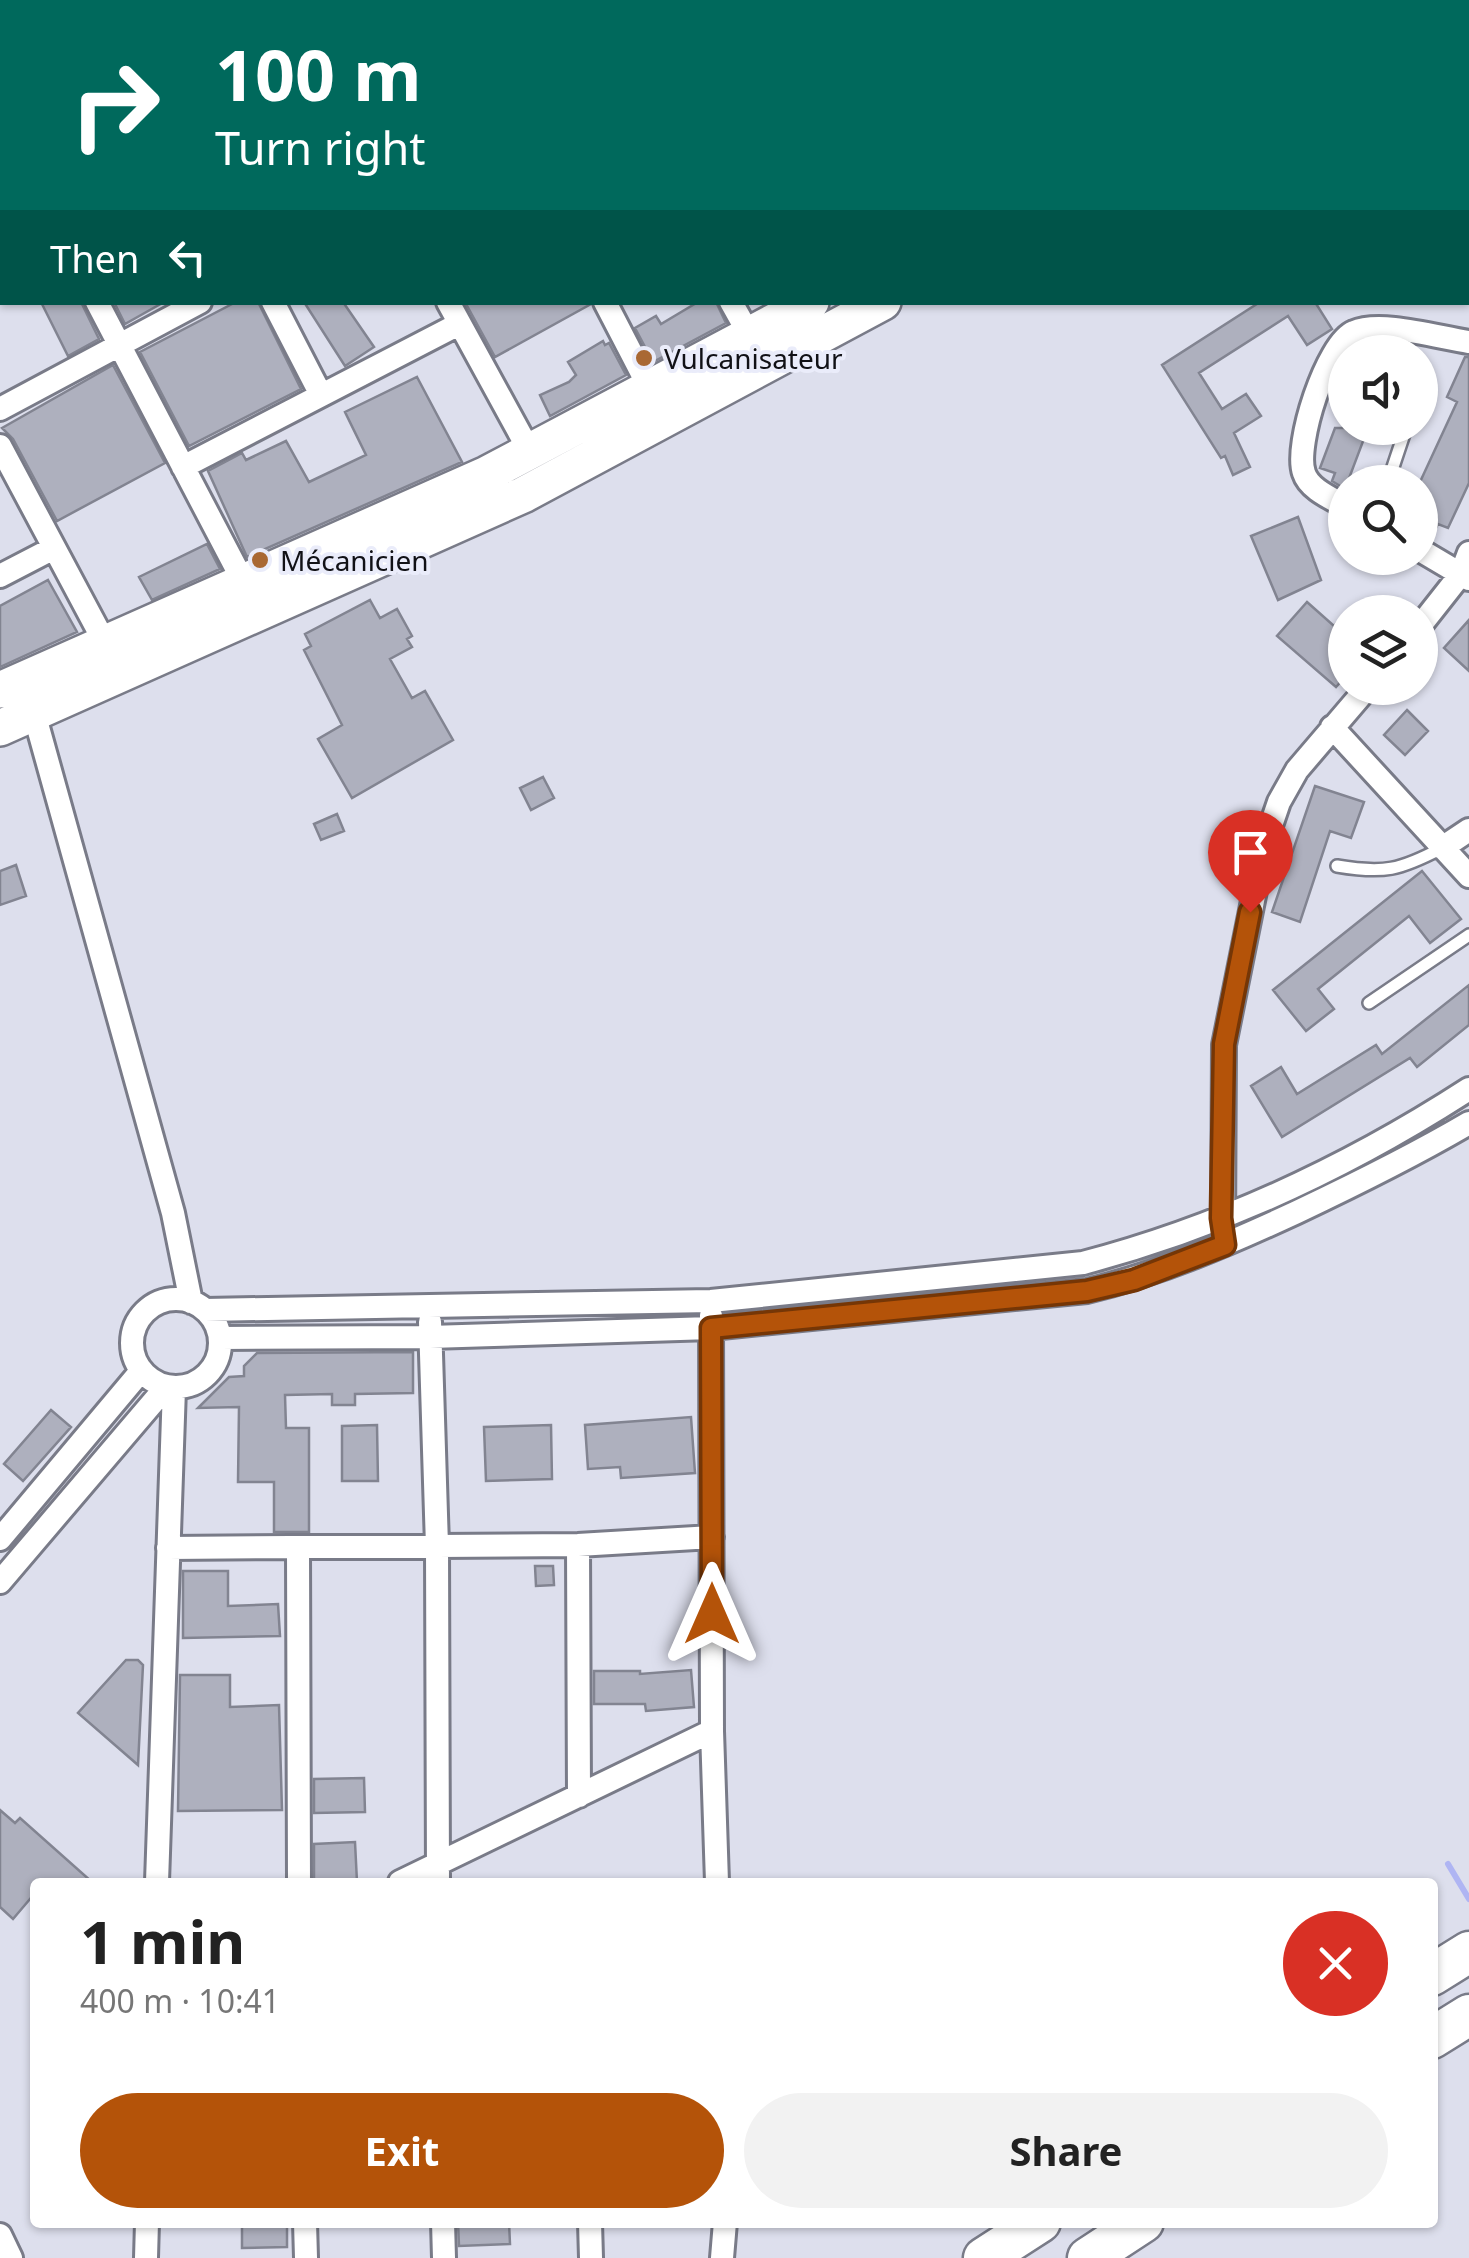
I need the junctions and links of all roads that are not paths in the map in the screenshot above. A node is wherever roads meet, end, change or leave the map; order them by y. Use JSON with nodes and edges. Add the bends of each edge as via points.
{"nodes":[{"id":1,"x":98,"y":305,"type":"edge"},
{"id":2,"x":194,"y":305,"type":"edge"},
{"id":3,"x":275,"y":305,"type":"edge"},
{"id":4,"x":607,"y":305,"type":"edge"},
{"id":5,"x":733,"y":305,"type":"edge"},
{"id":6,"x":806,"y":305,"type":"edge"},
{"id":7,"x":877,"y":305,"type":"edge"},
{"id":8,"x":453,"y":313,"type":"edge"},
{"id":9,"x":750,"y":336,"type":"junction"},
{"id":10,"x":1469,"y":342,"type":"edge"},
{"id":11,"x":119,"y":346,"type":"junction"},
{"id":12,"x":650,"y":389,"type":"junction"},
{"id":13,"x":321,"y":395,"type":"junction"},
{"id":14,"x":0,"y":409,"type":"edge"},
{"id":15,"x":0,"y":446,"type":"edge"},
{"id":16,"x":530,"y":452,"type":"junction"},
{"id":17,"x":183,"y":467,"type":"junction"},
{"id":18,"x":1328,"y":496,"type":"edge"},
{"id":19,"x":52,"y":549,"type":"junction"},
{"id":20,"x":1438,"y":557,"type":"edge"},
{"id":21,"x":1466,"y":568,"type":"edge"},
{"id":22,"x":0,"y":576,"type":"edge"},
{"id":23,"x":244,"y":582,"type":"junction"},
{"id":24,"x":1438,"y":603,"type":"edge"},
{"id":25,"x":105,"y":644,"type":"junction"},
{"id":26,"x":0,"y":690,"type":"edge"},
{"id":27,"x":1352,"y":705,"type":"edge"},
{"id":28,"x":34,"y":712,"type":"junction"},
{"id":29,"x":1332,"y":727,"type":"junction"},
{"id":30,"x":0,"y":728,"type":"edge"},
{"id":31,"x":1469,"y":830,"type":"edge"},
{"id":32,"x":1442,"y":848,"type":"junction"},
{"id":33,"x":1337,"y":866,"type":"dead end"},
{"id":34,"x":1469,"y":876,"type":"edge"},
{"id":35,"x":1469,"y":935,"type":"edge"},
{"id":36,"x":1369,"y":1003,"type":"dead end"},
{"id":37,"x":1469,"y":1089,"type":"edge"},
{"id":38,"x":1469,"y":1123,"type":"edge"},
{"id":39,"x":1221,"y":1218,"type":"junction"},
{"id":40,"x":1225,"y":1245,"type":"junction"},
{"id":41,"x":711,"y":1301,"type":"junction"},
{"id":42,"x":198,"y":1306,"type":"junction"},
{"id":43,"x":430,"y":1308,"type":"junction"},
{"id":44,"x":711,"y":1328,"type":"junction"},
{"id":45,"x":430,"y":1337,"type":"junction"},
{"id":46,"x":220,"y":1338,"type":"junction"},
{"id":47,"x":141,"y":1371,"type":"junction"},
{"id":48,"x":170,"y":1387,"type":"junction"},
{"id":49,"x":712,"y":1537,"type":"junction"},
{"id":50,"x":0,"y":1539,"type":"edge"},
{"id":51,"x":578,"y":1544,"type":"junction"},
{"id":52,"x":437,"y":1546,"type":"junction"},
{"id":53,"x":168,"y":1548,"type":"junction"},
{"id":54,"x":298,"y":1548,"type":"junction"},
{"id":55,"x":0,"y":1582,"type":"edge"},
{"id":56,"x":712,"y":1731,"type":"junction"},
{"id":57,"x":579,"y":1796,"type":"junction"},
{"id":58,"x":438,"y":1873,"type":"edge"},
{"id":59,"x":157,"y":1878,"type":"edge"},
{"id":60,"x":299,"y":1878,"type":"edge"},
{"id":61,"x":716,"y":1878,"type":"edge"},
{"id":62,"x":1469,"y":1952,"type":"edge"},
{"id":63,"x":1438,"y":1970,"type":"edge"},
{"id":64,"x":1469,"y":2015,"type":"edge"},
{"id":65,"x":1438,"y":2034,"type":"edge"},
{"id":66,"x":147,"y":2228,"type":"edge"},
{"id":67,"x":306,"y":2228,"type":"edge"},
{"id":68,"x":444,"y":2228,"type":"edge"},
{"id":69,"x":590,"y":2228,"type":"edge"},
{"id":70,"x":724,"y":2228,"type":"edge"},
{"id":71,"x":1031,"y":2228,"type":"edge"},
{"id":72,"x":1135,"y":2228,"type":"edge"},
{"id":73,"x":0,"y":2235,"type":"edge"},
{"id":74,"x":11,"y":2258,"type":"edge"},
{"id":75,"x":146,"y":2258,"type":"edge"},
{"id":76,"x":306,"y":2258,"type":"edge"},
{"id":77,"x":444,"y":2258,"type":"edge"},
{"id":78,"x":591,"y":2258,"type":"edge"},
{"id":79,"x":722,"y":2258,"type":"edge"},
{"id":80,"x":984,"y":2258,"type":"edge"},
{"id":81,"x":1088,"y":2258,"type":"edge"}],
"edges":[{"from":1,"to":11,"type":"street"},
{"from":2,"to":11,"type":"street"},
{"from":3,"to":13,"type":"street"},
{"from":4,"to":12,"type":"street"},
{"from":5,"to":9,"type":"street"},
{"from":6,"to":9,"type":"main road"},
{"from":7,"to":28,"type":"main road","via":[[523,494]]},
{"from":8,"to":13,"type":"street"},
{"from":8,"to":16,"type":"street"},
{"from":9,"to":12,"type":"main road"},
{"from":10,"to":18,"type":"street","via":[[1374,327],[1340,342],[1318,386],[1302,448],[1304,474]]},
{"from":11,"to":14,"type":"street"},
{"from":11,"to":17,"type":"street"},
{"from":12,"to":16,"type":"main road"},
{"from":13,"to":17,"type":"street"},
{"from":15,"to":19,"type":"street"},
{"from":16,"to":23,"type":"main road"},
{"from":17,"to":23,"type":"street"},
{"from":19,"to":22,"type":"street"},
{"from":19,"to":25,"type":"street"},
{"from":20,"to":21,"type":"street"},
{"from":21,"to":24,"type":"street"},
{"from":23,"to":25,"type":"main road"},
{"from":25,"to":26,"type":"main road"},
{"from":27,"to":29,"type":"street"},
{"from":28,"to":30,"type":"main road"},
{"from":28,"to":42,"type":"street"},
{"from":29,"to":32,"type":"street"},
{"from":29,"to":39,"type":"street","via":[[1297,770],[1264,846],[1224,1044]]},
{"from":31,"to":32,"type":"street"},
{"from":32,"to":33,"type":"lane","via":[[1394,870]]},
{"from":32,"to":34,"type":"street"},
{"from":35,"to":36,"type":"lane"},
{"from":37,"to":39,"type":"street","via":[[1358,1157]]},
{"from":38,"to":40,"type":"street","via":[[1403,1162]]},
{"from":39,"to":40,"type":"street"},
{"from":39,"to":41,"type":"street","via":[[1082,1263]]},
{"from":40,"to":44,"type":"street","via":[[1087,1291]]},
{"from":41,"to":43,"type":"street"},
{"from":41,"to":44,"type":"street"},
{"from":42,"to":43,"type":"street"},
{"from":42,"to":46,"type":"street"},
{"from":42,"to":47,"type":"street","via":[[166,1300],[144,1312],[132,1335]]},
{"from":43,"to":45,"type":"street"},
{"from":44,"to":45,"type":"street"},
{"from":44,"to":49,"type":"street"},
{"from":45,"to":46,"type":"street"},
{"from":45,"to":52,"type":"street"},
{"from":46,"to":48,"type":"street","via":[[208,1373]]},
{"from":47,"to":48,"type":"street"},
{"from":47,"to":50,"type":"street"},
{"from":48,"to":53,"type":"street"},
{"from":48,"to":55,"type":"street"},
{"from":49,"to":51,"type":"street"},
{"from":49,"to":56,"type":"street"},
{"from":51,"to":52,"type":"street"},
{"from":51,"to":57,"type":"street"},
{"from":52,"to":54,"type":"street"},
{"from":52,"to":58,"type":"street"},
{"from":53,"to":54,"type":"street"},
{"from":53,"to":59,"type":"street"},
{"from":54,"to":60,"type":"street"},
{"from":56,"to":57,"type":"street"},
{"from":56,"to":61,"type":"street"},
{"from":57,"to":58,"type":"street"},
{"from":62,"to":63,"type":"highway"},
{"from":64,"to":65,"type":"highway"},
{"from":66,"to":75,"type":"street"},
{"from":67,"to":76,"type":"street"},
{"from":68,"to":77,"type":"street"},
{"from":69,"to":78,"type":"street"},
{"from":70,"to":79,"type":"street"},
{"from":71,"to":80,"type":"highway"},
{"from":72,"to":81,"type":"highway"},
{"from":73,"to":74,"type":"street"}]}
